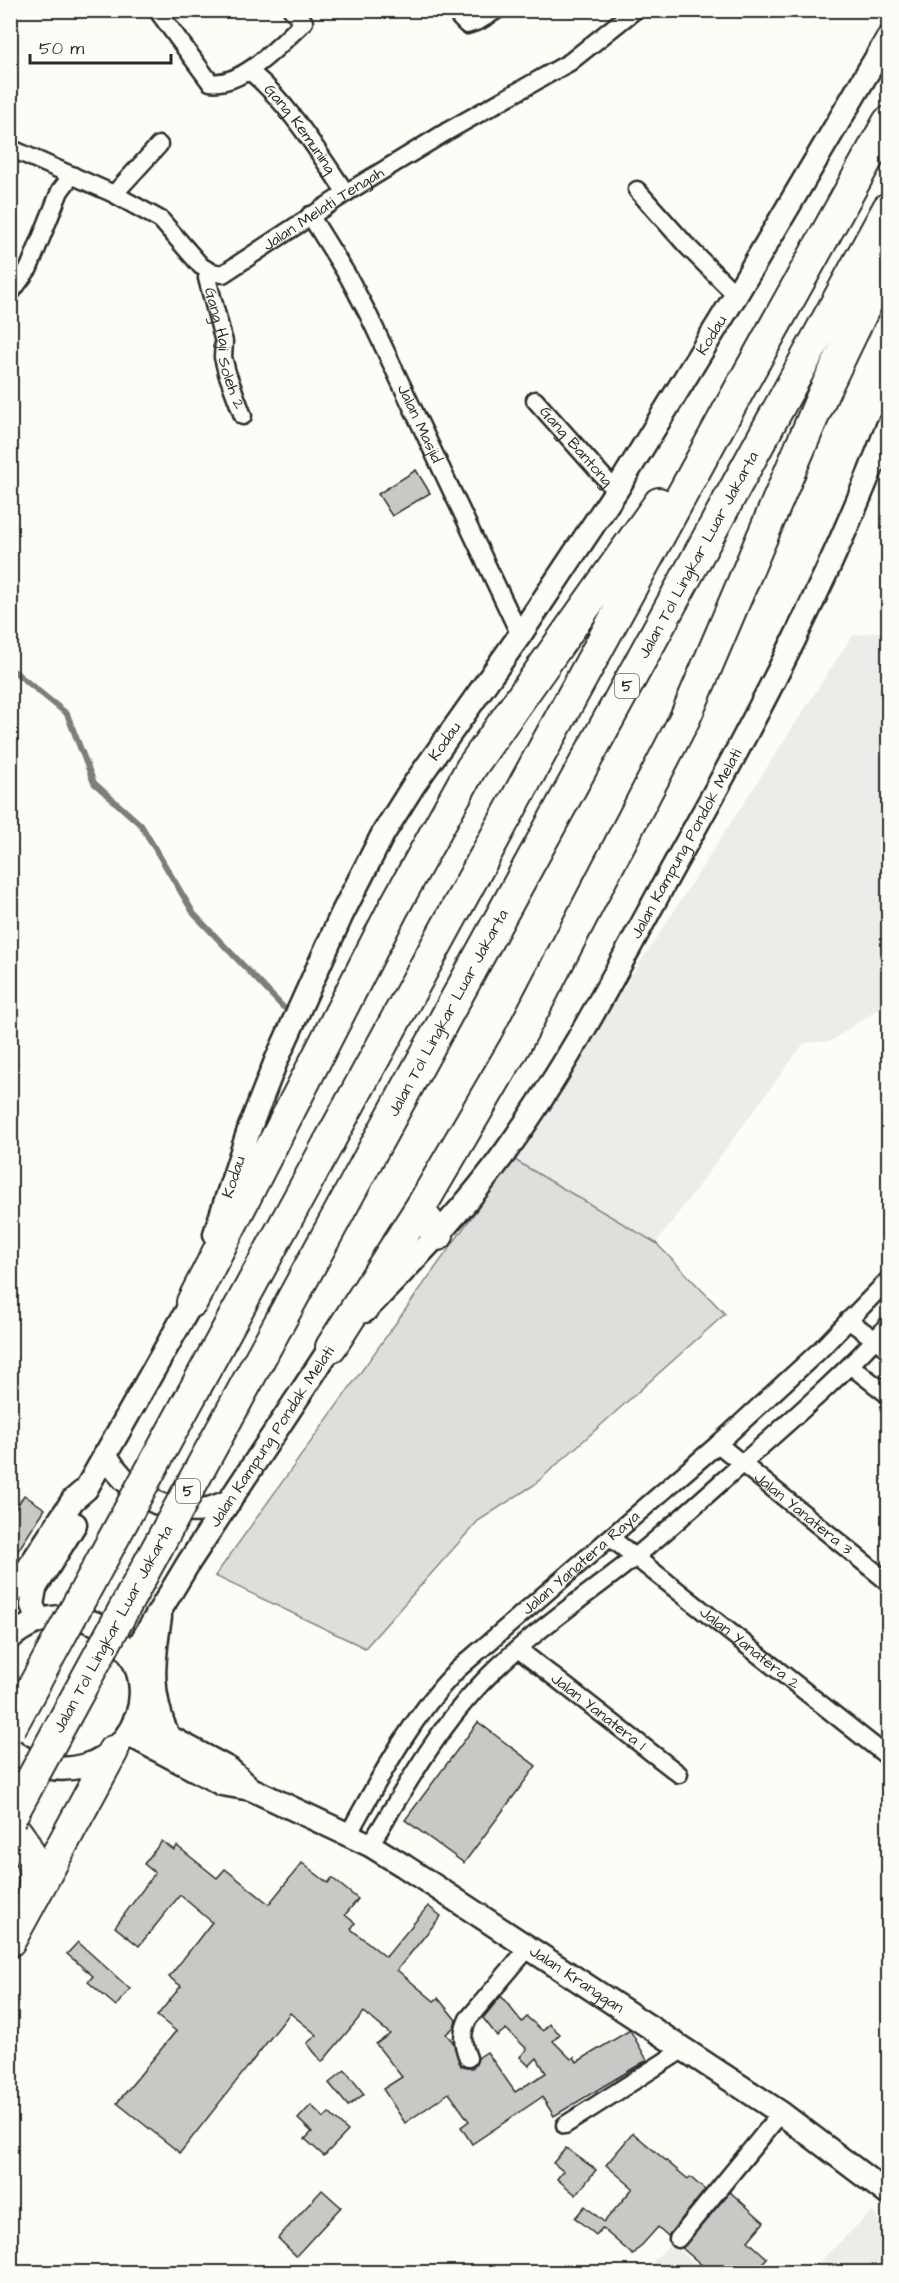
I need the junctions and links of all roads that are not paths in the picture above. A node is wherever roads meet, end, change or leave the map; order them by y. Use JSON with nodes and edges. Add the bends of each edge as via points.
{"nodes":[{"id":1,"x":158,"y":10,"type":"edge"},
{"id":2,"x":292,"y":10,"type":"edge"},
{"id":3,"x":456,"y":10,"type":"edge"},
{"id":4,"x":497,"y":10,"type":"edge"},
{"id":5,"x":635,"y":10,"type":"edge"},
{"id":6,"x":888,"y":38,"type":"edge"},
{"id":7,"x":246,"y":73,"type":"junction"},
{"id":8,"x":888,"y":122,"type":"edge"},
{"id":9,"x":159,"y":145,"type":"dead end"},
{"id":10,"x":10,"y":148,"type":"edge"},
{"id":11,"x":72,"y":175,"type":"junction"},
{"id":12,"x":637,"y":190,"type":"dead end"},
{"id":13,"x":346,"y":193,"type":"junction"},
{"id":14,"x":114,"y":195,"type":"junction"},
{"id":15,"x":888,"y":208,"type":"edge"},
{"id":16,"x":310,"y":215,"type":"junction"},
{"id":17,"x":888,"y":259,"type":"edge"},
{"id":18,"x":209,"y":275,"type":"junction"},
{"id":19,"x":10,"y":294,"type":"edge"},
{"id":20,"x":736,"y":295,"type":"junction"},
{"id":21,"x":738,"y":392,"type":"junction"},
{"id":22,"x":535,"y":400,"type":"dead end"},
{"id":23,"x":243,"y":416,"type":"dead end"},
{"id":24,"x":888,"y":426,"type":"edge"},
{"id":25,"x":616,"y":491,"type":"junction"},
{"id":26,"x":520,"y":635,"type":"junction"},
{"id":27,"x":422,"y":1205,"type":"junction"},
{"id":28,"x":438,"y":1234,"type":"junction"},
{"id":29,"x":888,"y":1280,"type":"edge"},
{"id":30,"x":192,"y":1302,"type":"junction"},
{"id":31,"x":848,"y":1320,"type":"junction"},
{"id":32,"x":888,"y":1325,"type":"edge"},
{"id":33,"x":882,"y":1344,"type":"edge"},
{"id":34,"x":332,"y":1347,"type":"junction"},
{"id":35,"x":851,"y":1366,"type":"junction"},
{"id":36,"x":888,"y":1395,"type":"edge"},
{"id":37,"x":718,"y":1444,"type":"junction"},
{"id":38,"x":105,"y":1454,"type":"junction"},
{"id":39,"x":742,"y":1464,"type":"junction"},
{"id":40,"x":230,"y":1501,"type":"junction"},
{"id":41,"x":611,"y":1538,"type":"junction"},
{"id":42,"x":53,"y":1543,"type":"junction"},
{"id":43,"x":636,"y":1556,"type":"junction"},
{"id":44,"x":888,"y":1582,"type":"edge"},
{"id":45,"x":10,"y":1596,"type":"edge"},
{"id":46,"x":167,"y":1596,"type":"junction"},
{"id":47,"x":39,"y":1620,"type":"junction"},
{"id":48,"x":10,"y":1638,"type":"edge"},
{"id":49,"x":518,"y":1649,"type":"junction"},
{"id":50,"x":132,"y":1657,"type":"junction"},
{"id":51,"x":411,"y":1728,"type":"junction"},
{"id":52,"x":10,"y":1729,"type":"edge"},
{"id":53,"x":125,"y":1734,"type":"junction"},
{"id":54,"x":168,"y":1736,"type":"junction"},
{"id":55,"x":434,"y":1745,"type":"junction"},
{"id":56,"x":10,"y":1748,"type":"edge"},
{"id":57,"x":888,"y":1756,"type":"edge"},
{"id":58,"x":679,"y":1774,"type":"dead end"},
{"id":59,"x":251,"y":1789,"type":"junction"},
{"id":60,"x":10,"y":1819,"type":"edge"},
{"id":61,"x":10,"y":1825,"type":"edge"},
{"id":62,"x":348,"y":1835,"type":"junction"},
{"id":63,"x":370,"y":1845,"type":"junction"},
{"id":64,"x":29,"y":1909,"type":"junction"},
{"id":65,"x":10,"y":1941,"type":"edge"},
{"id":66,"x":529,"y":1947,"type":"junction"},
{"id":67,"x":684,"y":2049,"type":"junction"},
{"id":68,"x":468,"y":2058,"type":"dead end"},
{"id":69,"x":781,"y":2113,"type":"junction"},
{"id":70,"x":565,"y":2125,"type":"dead end"},
{"id":71,"x":888,"y":2194,"type":"edge"},
{"id":72,"x":678,"y":2239,"type":"dead end"}],
"edges":[{"from":1,"to":7,"type":"street","via":[[210,82],[229,81]]},
{"from":2,"to":7,"type":"street","via":[[304,22]]},
{"from":3,"to":4,"type":"street","via":[[467,25]]},
{"from":5,"to":13,"type":"street","name":"Jalan Melati Tengah","via":[[570,62]]},
{"from":6,"to":20,"type":"main road","name":"Kodau"},
{"from":7,"to":13,"type":"street","name":"Gang Kemuning","via":[[252,73],[271,91]]},
{"from":8,"to":21,"type":"highway"},
{"from":9,"to":14,"type":"street"},
{"from":10,"to":11,"type":"street"},
{"from":11,"to":14,"type":"street"},
{"from":11,"to":19,"type":"street","via":[[60,191],[29,268]]},
{"from":12,"to":20,"type":"street"},
{"from":13,"to":16,"type":"street","name":"Jalan Melati Tengah"},
{"from":14,"to":18,"type":"street","via":[[161,220]]},
{"from":15,"to":60,"type":"highway","name":"Jalan Tol Lingkar Luar Jakarta","number":"5","bridge":true},
{"from":16,"to":18,"type":"street","name":"Jalan Melati Tengah","via":[[223,274]]},
{"from":16,"to":26,"type":"street","name":"Jalan Masjid","via":[[368,314]]},
{"from":17,"to":27,"type":"highway","via":[[823,394],[686,718],[515,1047]]},
{"from":18,"to":23,"type":"street","name":"Gang Haji Soleh 2","via":[[224,342],[223,357]]},
{"from":20,"to":25,"type":"main road","name":"Kodau"},
{"from":21,"to":30,"type":"highway","via":[[471,768],[372,951]]},
{"from":21,"to":52,"type":"highway","bridge":true},
{"from":22,"to":25,"type":"street","name":"Gang Bantong"},
{"from":24,"to":28,"type":"main road","name":"Jalan Kampung Pondok Melati","via":[[811,607],[739,750],[618,969],[546,1093],[505,1153]]},
{"from":25,"to":26,"type":"main road","name":"Kodau"},
{"from":26,"to":30,"type":"main road","name":"Kodau","via":[[413,786],[342,914],[250,1127]]},
{"from":27,"to":28,"type":"highway","via":[[423,1215]]},
{"from":27,"to":34,"type":"highway"},
{"from":28,"to":34,"type":"main road","name":"Jalan Kampung Pondak Melati"},
{"from":29,"to":31,"type":"street","name":"Jalan Yanatera Raya"},
{"from":30,"to":38,"type":"main road","name":"Kodau"},
{"from":31,"to":33,"type":"street"},
{"from":31,"to":37,"type":"street","name":"Jalan Yanatera Raya"},
{"from":32,"to":33,"type":"street","name":"Jalan Yanatera Raya"},
{"from":33,"to":35,"type":"street","name":"Jalan Yanatera Raya"},
{"from":34,"to":40,"type":"main road","name":"Jalan Kampung Pondak Melati"},
{"from":35,"to":36,"type":"street"},
{"from":35,"to":39,"type":"street","name":"Jalan Yanatera Raya"},
{"from":37,"to":39,"type":"street","name":"Jalan Yanatera 3"},
{"from":37,"to":41,"type":"street","name":"Jalan Yanatera Raya"},
{"from":38,"to":40,"type":"main road","via":[[129,1485],[164,1505],[204,1510]]},
{"from":38,"to":42,"type":"main road","name":"Kodau","via":[[86,1490],[73,1500],[73,1514]]},
{"from":39,"to":43,"type":"street","name":"Jalan Yanatera Raya"},
{"from":39,"to":44,"type":"street","name":"Jalan Yanatera 3"},
{"from":40,"to":46,"type":"main road","name":"Jalan Kampung Pondak Melati"},
{"from":41,"to":43,"type":"street","name":"Jalan Yanatera 2"},
{"from":41,"to":51,"type":"street","name":"Jalan Yanatera Raya","via":[[457,1670]]},
{"from":42,"to":45,"type":"main road","name":"Kodau"},
{"from":42,"to":47,"type":"main road","name":"Kodau","via":[[33,1595],[32,1605]]},
{"from":43,"to":49,"type":"street","name":"Jalan Yanatera Raya"},
{"from":43,"to":57,"type":"street","name":"Jalan Yanatera 2"},
{"from":46,"to":50,"type":"main road","name":"Jalan Kampung Pondak Melati"},
{"from":46,"to":54,"type":"main road","via":[[153,1672],[158,1714]]},
{"from":47,"to":48,"type":"main road"},
{"from":47,"to":50,"type":"main road","via":[[61,1616],[89,1620],[114,1635]]},
{"from":49,"to":55,"type":"street","name":"Jalan Yanatera Raya","via":[[477,1688]]},
{"from":49,"to":58,"type":"street","name":"Jalan Yanatera 1"},
{"from":50,"to":53,"type":"main road","via":[[140,1688],[139,1703]]},
{"from":51,"to":55,"type":"street"},
{"from":51,"to":62,"type":"street","name":"Jalan Yanatera Raya"},
{"from":53,"to":54,"type":"main road","name":"Jalan Kranggan"},
{"from":53,"to":56,"type":"main road","via":[[89,1765],[62,1769],[35,1764]]},
{"from":53,"to":59,"type":"main road","name":"Jalan Kranggan","via":[[222,1784]]},
{"from":53,"to":64,"type":"highway"},
{"from":54,"to":59,"type":"main road","name":"Jalan Kranggan","via":[[229,1769]]},
{"from":55,"to":63,"type":"street","name":"Jalan Yanatera Raya"},
{"from":59,"to":62,"type":"main road","name":"Jalan Kranggan"},
{"from":61,"to":64,"type":"highway","via":[[21,1836],[32,1859],[34,1884]]},
{"from":62,"to":63,"type":"main road","name":"Jalan Kranggan"},
{"from":63,"to":66,"type":"main road","name":"Jalan Kranggan"},
{"from":64,"to":65,"type":"highway"},
{"from":66,"to":67,"type":"main road","name":"Jalan Kranggan"},
{"from":66,"to":68,"type":"street","via":[[468,2019],[462,2042]]},
{"from":67,"to":69,"type":"main road","name":"Jalan Kranggan"},
{"from":67,"to":70,"type":"street"},
{"from":69,"to":71,"type":"main road","name":"Jalan Kranggan"},
{"from":69,"to":72,"type":"street"}]}
